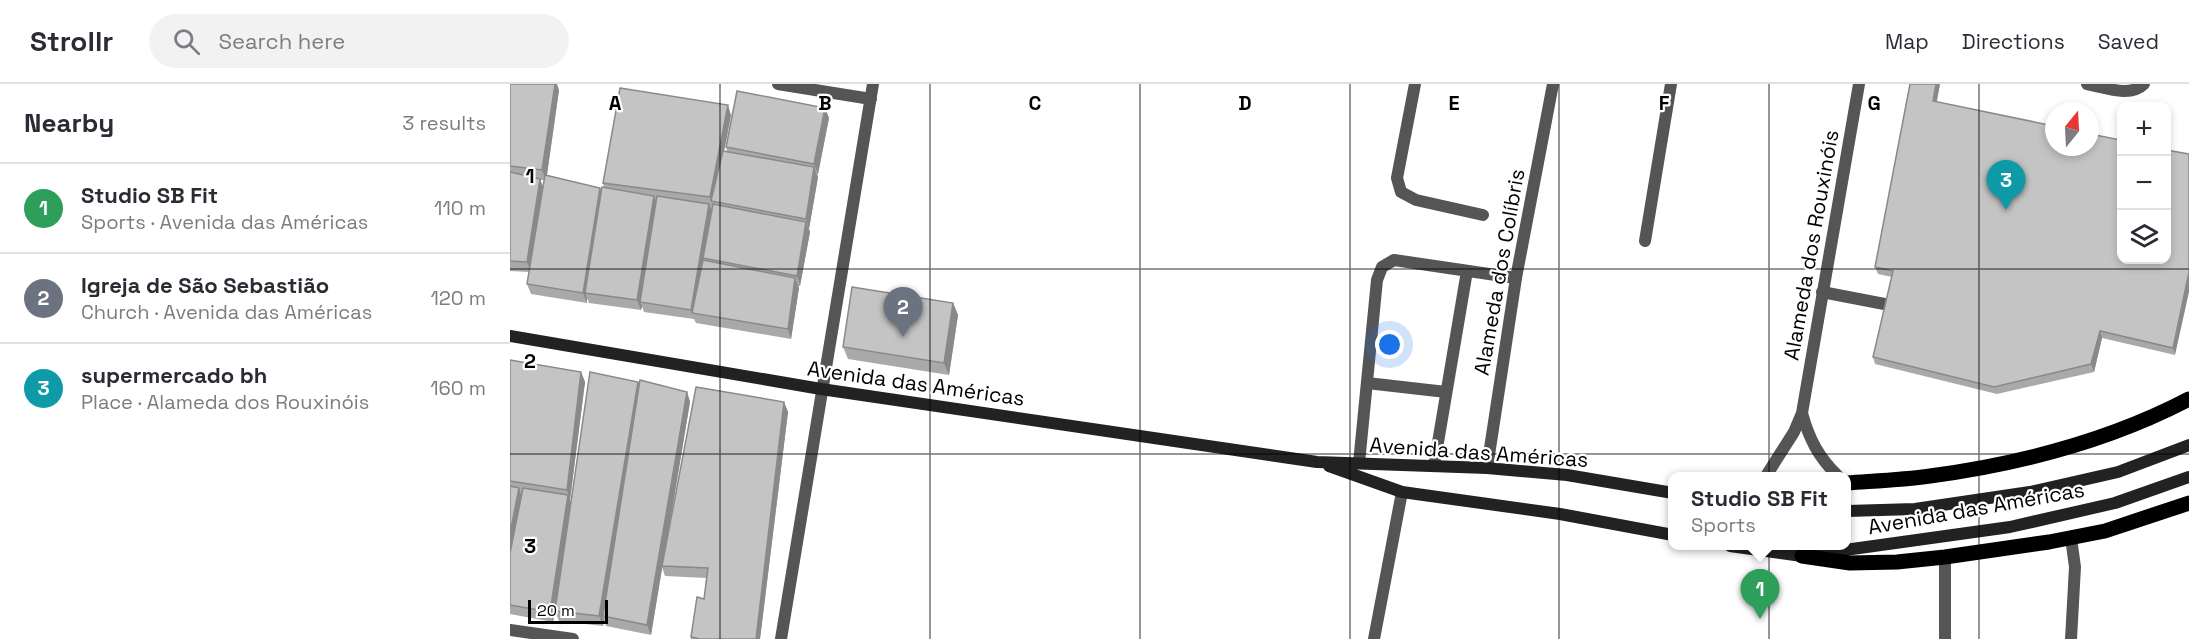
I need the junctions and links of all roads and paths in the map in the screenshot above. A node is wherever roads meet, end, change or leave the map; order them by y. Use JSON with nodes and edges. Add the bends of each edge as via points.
{"nodes":[{"id":1,"x":778,"y":84,"type":"edge"},
{"id":2,"x":873,"y":84,"type":"edge"},
{"id":3,"x":1415,"y":84,"type":"edge"},
{"id":4,"x":1553,"y":84,"type":"edge"},
{"id":5,"x":1671,"y":84,"type":"edge"},
{"id":6,"x":1859,"y":84,"type":"edge"},
{"id":7,"x":2087,"y":84,"type":"edge"},
{"id":8,"x":2144,"y":84,"type":"edge"},
{"id":9,"x":871,"y":99,"type":"junction"},
{"id":10,"x":1483,"y":215,"type":"dead end"},
{"id":11,"x":1645,"y":241,"type":"dead end"},
{"id":12,"x":1467,"y":271,"type":"junction"},
{"id":13,"x":1516,"y":278,"type":"junction"},
{"id":14,"x":1822,"y":292,"type":"junction"},
{"id":15,"x":1915,"y":310,"type":"edge"},
{"id":16,"x":510,"y":336,"type":"edge"},
{"id":17,"x":1367,"y":383,"type":"junction"},
{"id":18,"x":821,"y":389,"type":"junction"},
{"id":19,"x":1446,"y":392,"type":"junction"},
{"id":20,"x":2189,"y":399,"type":"edge"},
{"id":21,"x":1802,"y":413,"type":"junction"},
{"id":22,"x":2189,"y":445,"type":"edge"},
{"id":23,"x":1317,"y":462,"type":"junction"},
{"id":24,"x":1359,"y":463,"type":"junction"},
{"id":25,"x":1434,"y":466,"type":"junction"},
{"id":26,"x":1487,"y":468,"type":"junction"},
{"id":27,"x":1769,"y":472,"type":"edge"},
{"id":28,"x":1834,"y":472,"type":"edge"},
{"id":29,"x":2189,"y":477,"type":"edge"},
{"id":30,"x":1851,"y":483,"type":"edge"},
{"id":31,"x":1402,"y":492,"type":"junction"},
{"id":32,"x":1668,"y":492,"type":"edge"},
{"id":33,"x":2189,"y":503,"type":"edge"},
{"id":34,"x":1851,"y":512,"type":"edge"},
{"id":35,"x":1668,"y":534,"type":"edge"},
{"id":36,"x":2071,"y":538,"type":"junction"},
{"id":37,"x":1851,"y":548,"type":"edge"},
{"id":38,"x":1762,"y":550,"type":"edge"},
{"id":39,"x":1839,"y":550,"type":"edge"},
{"id":40,"x":1802,"y":555,"type":"junction"},
{"id":41,"x":1944,"y":557,"type":"junction"},
{"id":42,"x":510,"y":630,"type":"edge"},
{"id":43,"x":573,"y":639,"type":"edge"},
{"id":44,"x":781,"y":639,"type":"edge"},
{"id":45,"x":1374,"y":639,"type":"edge"},
{"id":46,"x":1945,"y":639,"type":"edge"},
{"id":47,"x":2071,"y":639,"type":"edge"}],
"edges":[{"from":1,"to":9,"type":"street"},
{"from":2,"to":9,"type":"street"},
{"from":3,"to":10,"type":"street","via":[[1397,178],[1401,192],[1416,200]]},
{"from":4,"to":13,"type":"street","name":"Alameda dos Colíbris"},
{"from":5,"to":11,"type":"street"},
{"from":6,"to":14,"type":"street","name":"Alameda dos Rouxinóis"},
{"from":7,"to":8,"type":"street","via":[[2124,91]]},
{"from":9,"to":18,"type":"street"},
{"from":12,"to":13,"type":"street"},
{"from":12,"to":17,"type":"street","via":[[1394,260],[1382,267],[1377,280]]},
{"from":12,"to":19,"type":"street"},
{"from":13,"to":26,"type":"street","name":"Alameda dos Colíbris"},
{"from":14,"to":15,"type":"street"},
{"from":14,"to":21,"type":"street","name":"Alameda dos Rouxinóis"},
{"from":16,"to":18,"type":"main road","name":"Avenida das Américas"},
{"from":17,"to":19,"type":"street"},
{"from":17,"to":24,"type":"street"},
{"from":18,"to":23,"type":"main road","name":"Avenida das Américas"},
{"from":18,"to":44,"type":"street"},
{"from":19,"to":25,"type":"street"},
{"from":20,"to":30,"type":"main road","via":[[2084,443],[2015,461],[1928,477]]},
{"from":21,"to":27,"type":"street","name":"Alameda dos Rouxinóis"},
{"from":21,"to":28,"type":"street","name":"Alameda dos Rouxinóis","via":[[1809,436]]},
{"from":22,"to":34,"type":"main road","name":"Avenida das Américas","via":[[2118,472],[2030,492],[1915,509]]},
{"from":23,"to":24,"type":"main road","name":"Avenida das Américas"},
{"from":23,"to":31,"type":"main road","name":"Avenida das Américas"},
{"from":24,"to":25,"type":"main road","name":"Avenida das Américas"},
{"from":25,"to":26,"type":"main road","name":"Avenida das Américas"},
{"from":26,"to":32,"type":"main road","name":"Avenida das Américas","via":[[1567,475]]},
{"from":29,"to":37,"type":"main road","name":"Avenida das Américas","via":[[2115,503],[2010,526]]},
{"from":31,"to":35,"type":"main road","name":"Avenida das Américas"},
{"from":31,"to":45,"type":"street"},
{"from":33,"to":36,"type":"main road"},
{"from":36,"to":41,"type":"main road"},
{"from":36,"to":47,"type":"street","via":[[2075,567]]},
{"from":38,"to":40,"type":"main road","name":"Avenida das Américas"},
{"from":39,"to":40,"type":"main road","name":"Avenida das Américas"},
{"from":40,"to":41,"type":"main road","via":[[1850,563]]},
{"from":41,"to":46,"type":"street"},
{"from":42,"to":43,"type":"street"}]}
